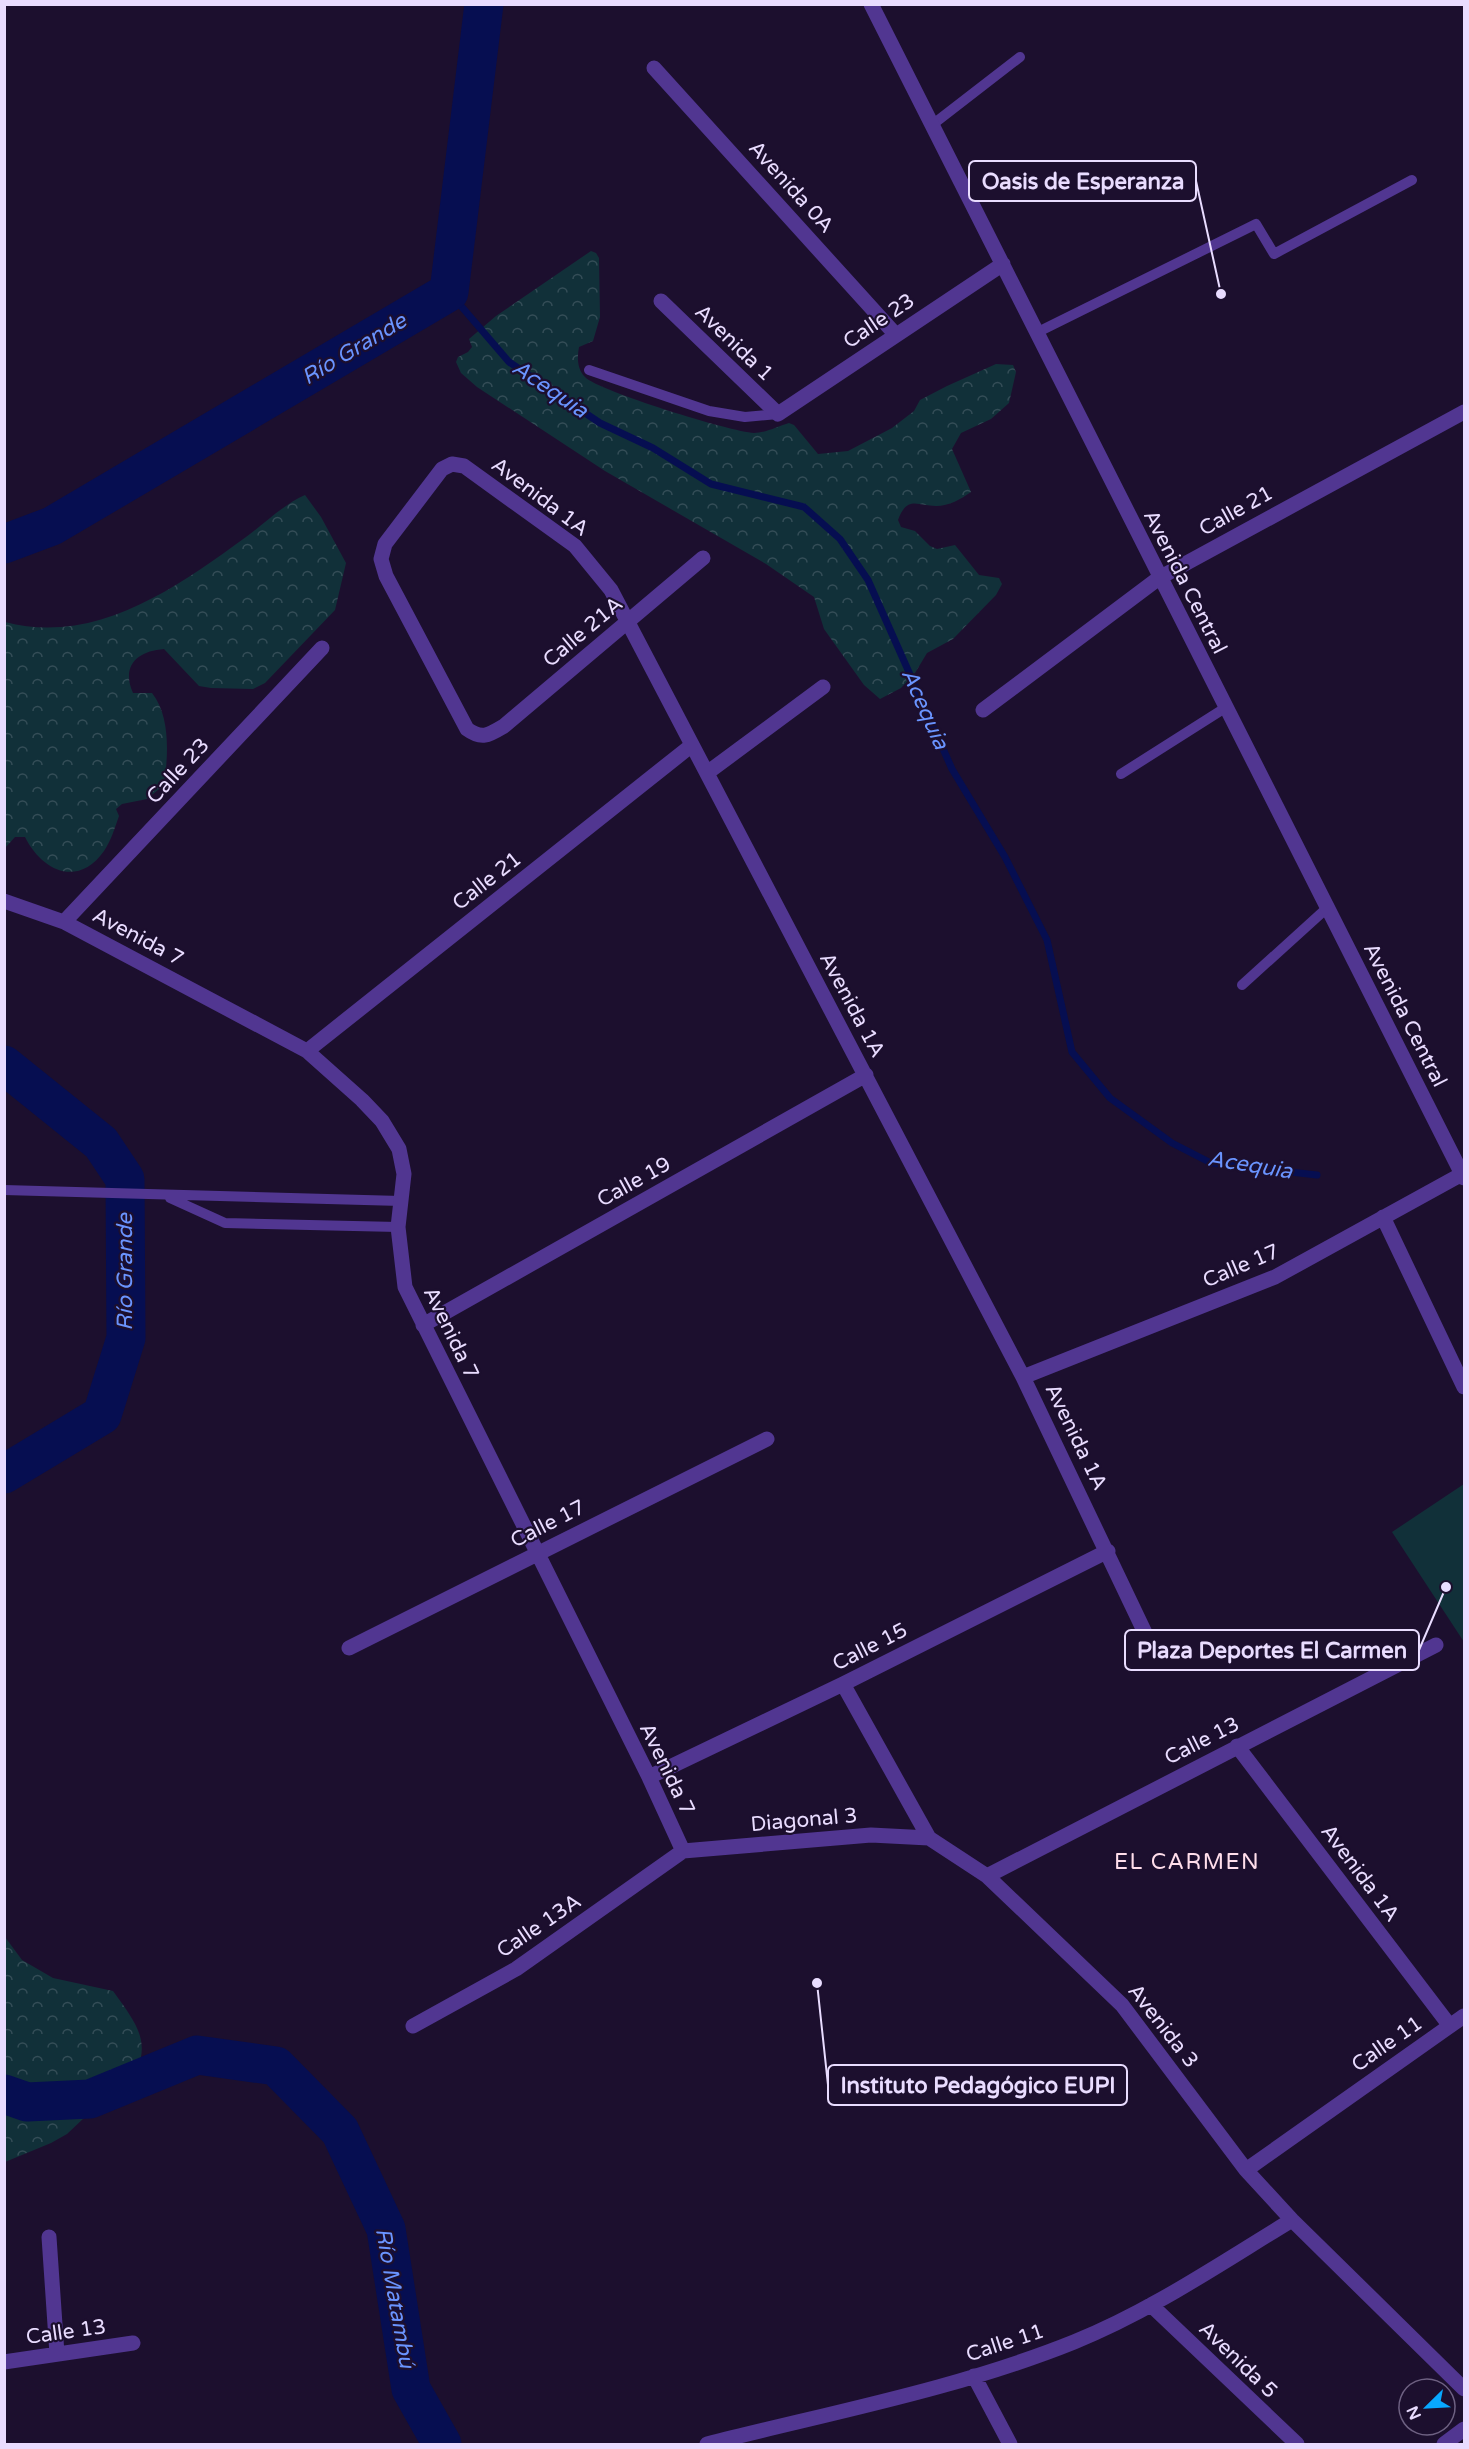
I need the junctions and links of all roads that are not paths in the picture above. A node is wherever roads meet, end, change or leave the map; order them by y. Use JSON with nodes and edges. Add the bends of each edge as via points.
{"nodes":[{"id":1,"x":871,"y":4,"type":"edge"},
{"id":2,"x":1020,"y":57,"type":"dead end"},
{"id":3,"x":654,"y":68,"type":"dead end"},
{"id":4,"x":932,"y":125,"type":"junction"},
{"id":5,"x":1412,"y":180,"type":"dead end"},
{"id":6,"x":1003,"y":264,"type":"junction"},
{"id":7,"x":661,"y":302,"type":"dead end"},
{"id":8,"x":1038,"y":332,"type":"junction"},
{"id":9,"x":896,"y":335,"type":"junction"},
{"id":10,"x":589,"y":370,"type":"dead end"},
{"id":11,"x":1464,"y":412,"type":"edge"},
{"id":12,"x":778,"y":414,"type":"junction"},
{"id":13,"x":703,"y":558,"type":"dead end"},
{"id":14,"x":1159,"y":578,"type":"junction"},
{"id":15,"x":628,"y":622,"type":"junction"},
{"id":16,"x":322,"y":648,"type":"dead end"},
{"id":17,"x":823,"y":687,"type":"dead end"},
{"id":18,"x":1225,"y":708,"type":"junction"},
{"id":19,"x":982,"y":710,"type":"dead end"},
{"id":20,"x":487,"y":736,"type":"joint"},
{"id":21,"x":692,"y":745,"type":"junction"},
{"id":22,"x":707,"y":773,"type":"junction"},
{"id":23,"x":1121,"y":774,"type":"dead end"},
{"id":24,"x":4,"y":901,"type":"edge"},
{"id":25,"x":1327,"y":908,"type":"junction"},
{"id":26,"x":64,"y":922,"type":"junction"},
{"id":27,"x":1242,"y":985,"type":"dead end"},
{"id":28,"x":308,"y":1051,"type":"junction"},
{"id":29,"x":866,"y":1075,"type":"junction"},
{"id":30,"x":1464,"y":1175,"type":"edge"},
{"id":31,"x":7,"y":1192,"type":"edge"},
{"id":32,"x":164,"y":1196,"type":"junction"},
{"id":33,"x":401,"y":1201,"type":"junction"},
{"id":34,"x":1383,"y":1218,"type":"junction"},
{"id":35,"x":398,"y":1227,"type":"junction"},
{"id":36,"x":423,"y":1325,"type":"junction"},
{"id":37,"x":1023,"y":1377,"type":"junction"},
{"id":38,"x":1464,"y":1387,"type":"edge"},
{"id":39,"x":767,"y":1439,"type":"dead end"},
{"id":40,"x":1108,"y":1551,"type":"junction"},
{"id":41,"x":536,"y":1554,"type":"junction"},
{"id":42,"x":1147,"y":1637,"type":"dead end"},
{"id":43,"x":1436,"y":1645,"type":"dead end"},
{"id":44,"x":349,"y":1648,"type":"dead end"},
{"id":45,"x":843,"y":1684,"type":"junction"},
{"id":46,"x":1237,"y":1746,"type":"junction"},
{"id":47,"x":649,"y":1777,"type":"junction"},
{"id":48,"x":929,"y":1838,"type":"junction"},
{"id":49,"x":683,"y":1851,"type":"junction"},
{"id":50,"x":987,"y":1876,"type":"junction"},
{"id":51,"x":1464,"y":2016,"type":"edge"},
{"id":52,"x":413,"y":2026,"type":"dead end"},
{"id":53,"x":1450,"y":2026,"type":"junction"},
{"id":54,"x":1246,"y":2170,"type":"junction"},
{"id":55,"x":1292,"y":2220,"type":"junction"},
{"id":56,"x":49,"y":2237,"type":"dead end"},
{"id":57,"x":1151,"y":2305,"type":"junction"},
{"id":58,"x":133,"y":2343,"type":"dead end"},
{"id":59,"x":57,"y":2354,"type":"junction"},
{"id":60,"x":4,"y":2362,"type":"edge"},
{"id":61,"x":974,"y":2376,"type":"junction"},
{"id":62,"x":1464,"y":2389,"type":"edge"},
{"id":63,"x":1464,"y":2429,"type":"edge"},
{"id":64,"x":707,"y":2445,"type":"edge"},
{"id":65,"x":1010,"y":2445,"type":"edge"},
{"id":66,"x":1297,"y":2445,"type":"edge"},
{"id":67,"x":1444,"y":2445,"type":"edge"}],
"edges":[{"from":1,"to":4,"type":"street","name":"Avenida Central"},
{"from":2,"to":4,"type":"lane"},
{"from":3,"to":9,"type":"street","name":"Avenida 0A"},
{"from":4,"to":6,"type":"street","name":"Avenida Central"},
{"from":5,"to":8,"type":"lane","via":[[1274,254],[1256,225]]},
{"from":6,"to":8,"type":"street","name":"Avenida Central"},
{"from":6,"to":9,"type":"street","name":"Calle 23"},
{"from":7,"to":12,"type":"street","name":"Avenida 1"},
{"from":8,"to":14,"type":"street","name":"Avenida Central"},
{"from":9,"to":12,"type":"street","name":"Calle 23"},
{"from":10,"to":12,"type":"lane","via":[[709,411],[745,417]]},
{"from":11,"to":14,"type":"street","name":"Calle 21"},
{"from":13,"to":15,"type":"street","name":"Calle 21A"},
{"from":14,"to":18,"type":"street","name":"Avenida Central"},
{"from":14,"to":19,"type":"street","name":"Calle 21"},
{"from":15,"to":20,"type":"street","name":"Calle 21A"},
{"from":15,"to":20,"type":"street","name":"Avenida 1A","via":[[611,590],[575,546],[464,466],[452,464],[442,469],[385,544],[381,559],[386,576],[467,729],[476,736]]},
{"from":15,"to":21,"type":"street","name":"Avenida 1A"},
{"from":16,"to":26,"type":"street","name":"Calle 23"},
{"from":17,"to":22,"type":"street"},
{"from":18,"to":23,"type":"lane"},
{"from":18,"to":25,"type":"street","name":"Avenida Central"},
{"from":21,"to":22,"type":"street","name":"Avenida 1A"},
{"from":21,"to":28,"type":"street","name":"Calle 21"},
{"from":22,"to":29,"type":"street","name":"Avenida 1A"},
{"from":24,"to":26,"type":"street","name":"Avenida 7"},
{"from":25,"to":27,"type":"lane"},
{"from":25,"to":30,"type":"street","name":"Avenida Central"},
{"from":26,"to":28,"type":"street","name":"Avenida 7"},
{"from":28,"to":33,"type":"street","name":"Avenida 7","via":[[382,1121],[399,1149],[404,1173]]},
{"from":29,"to":36,"type":"street","name":"Calle 19"},
{"from":29,"to":37,"type":"street","name":"Avenida 1A"},
{"from":30,"to":34,"type":"street","name":"Calle 17"},
{"from":31,"to":32,"type":"lane"},
{"from":32,"to":33,"type":"lane"},
{"from":32,"to":35,"type":"lane","via":[[225,1223]]},
{"from":33,"to":35,"type":"street","name":"Avenida 7"},
{"from":34,"to":37,"type":"street","name":"Calle 17","via":[[1275,1277]]},
{"from":34,"to":38,"type":"street"},
{"from":35,"to":36,"type":"street","name":"Avenida 7","via":[[405,1287]]},
{"from":36,"to":41,"type":"street","name":"Avenida 7"},
{"from":37,"to":40,"type":"street","name":"Avenida 1A"},
{"from":39,"to":41,"type":"street","name":"Calle 17"},
{"from":40,"to":42,"type":"street","name":"Avenida 1A"},
{"from":40,"to":45,"type":"street","name":"Calle 15"},
{"from":41,"to":44,"type":"street","name":"Calle 17"},
{"from":41,"to":47,"type":"street","name":"Avenida 7"},
{"from":43,"to":46,"type":"street","name":"Calle 13"},
{"from":45,"to":47,"type":"street","name":"Calle 15"},
{"from":45,"to":48,"type":"street","name":"Avenida 3"},
{"from":46,"to":50,"type":"street","name":"Calle 13"},
{"from":46,"to":53,"type":"street","name":"Avenida 1A"},
{"from":47,"to":49,"type":"street","name":"Avenida 7"},
{"from":48,"to":49,"type":"street","name":"Diagonal 3","via":[[871,1834]]},
{"from":48,"to":50,"type":"street","name":"Avenida 3"},
{"from":49,"to":52,"type":"street","name":"Calle 13A","via":[[516,1970]]},
{"from":50,"to":54,"type":"street","name":"Avenida 3","via":[[1122,2005]]},
{"from":51,"to":53,"type":"street","name":"Calle 11"},
{"from":53,"to":54,"type":"street","name":"Calle 11"},
{"from":54,"to":55,"type":"street","name":"Avenida 3"},
{"from":55,"to":57,"type":"street","name":"Calle 11"},
{"from":55,"to":62,"type":"street","name":"Avenida 3"},
{"from":56,"to":59,"type":"street"},
{"from":57,"to":61,"type":"street","name":"Calle 11","via":[[1075,2342]]},
{"from":57,"to":66,"type":"street","name":"Avenida 5"},
{"from":58,"to":59,"type":"street","name":"Calle 13"},
{"from":59,"to":60,"type":"street","name":"Calle 13"},
{"from":61,"to":64,"type":"street","name":"Calle 11"},
{"from":61,"to":65,"type":"street"},
{"from":63,"to":67,"type":"street"}]}
